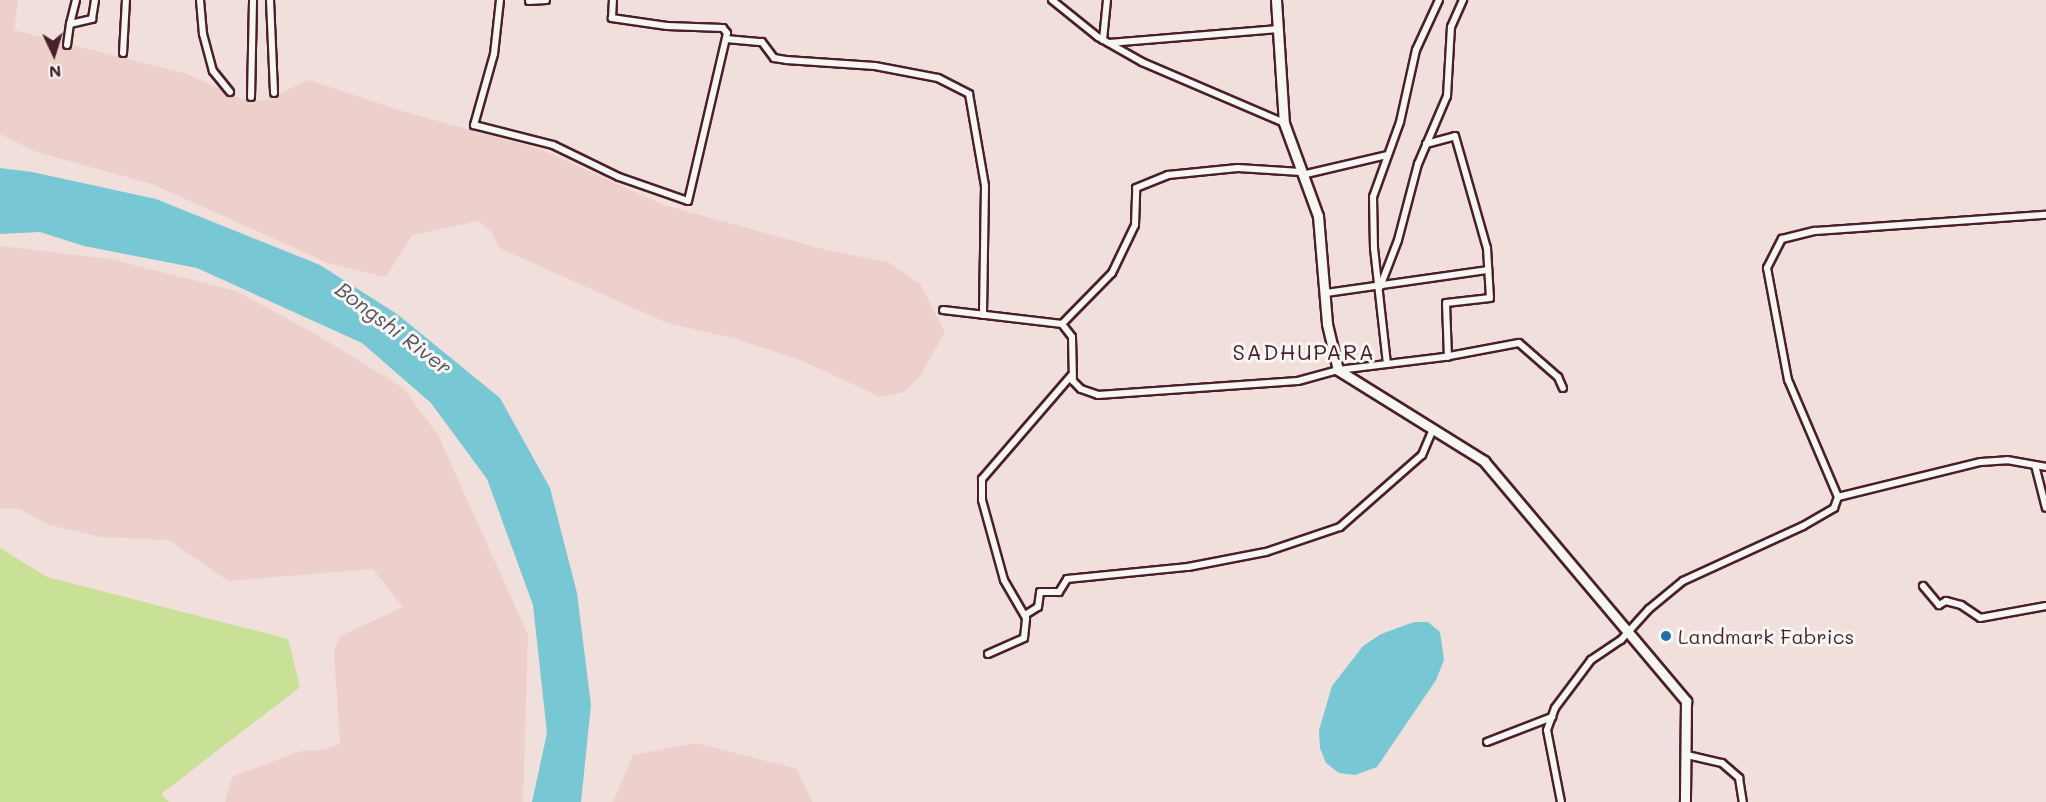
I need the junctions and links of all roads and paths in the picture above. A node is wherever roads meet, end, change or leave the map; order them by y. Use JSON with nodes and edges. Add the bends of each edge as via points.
{"nodes":[{"id":1,"x":76,"y":0,"type":"edge"},
{"id":2,"x":95,"y":0,"type":"edge"},
{"id":3,"x":126,"y":0,"type":"edge"},
{"id":4,"x":200,"y":0,"type":"edge"},
{"id":5,"x":254,"y":0,"type":"edge"},
{"id":6,"x":270,"y":0,"type":"edge"},
{"id":7,"x":501,"y":0,"type":"edge"},
{"id":8,"x":528,"y":0,"type":"edge"},
{"id":9,"x":546,"y":0,"type":"edge"},
{"id":10,"x":613,"y":0,"type":"edge"},
{"id":11,"x":1052,"y":0,"type":"edge"},
{"id":12,"x":1107,"y":0,"type":"edge"},
{"id":13,"x":1276,"y":0,"type":"edge"},
{"id":14,"x":1439,"y":0,"type":"edge"},
{"id":15,"x":1463,"y":0,"type":"edge"},
{"id":16,"x":70,"y":24,"type":"junction"},
{"id":17,"x":1278,"y":28,"type":"junction"},
{"id":18,"x":726,"y":39,"type":"junction"},
{"id":19,"x":1105,"y":41,"type":"junction"},
{"id":20,"x":67,"y":45,"type":"dead end"},
{"id":21,"x":123,"y":53,"type":"dead end"},
{"id":22,"x":230,"y":92,"type":"dead end"},
{"id":23,"x":274,"y":93,"type":"dead end"},
{"id":24,"x":251,"y":98,"type":"dead end"},
{"id":25,"x":1284,"y":123,"type":"junction"},
{"id":26,"x":1426,"y":144,"type":"junction"},
{"id":27,"x":1387,"y":155,"type":"junction"},
{"id":28,"x":1302,"y":174,"type":"junction"},
{"id":29,"x":2046,"y":215,"type":"edge"},
{"id":30,"x":1488,"y":270,"type":"junction"},
{"id":31,"x":1380,"y":287,"type":"junction"},
{"id":32,"x":1326,"y":293,"type":"junction"},
{"id":33,"x":942,"y":310,"type":"dead end"},
{"id":34,"x":983,"y":315,"type":"junction"},
{"id":35,"x":1062,"y":324,"type":"junction"},
{"id":36,"x":1448,"y":357,"type":"junction"},
{"id":37,"x":1386,"y":364,"type":"junction"},
{"id":38,"x":1338,"y":370,"type":"junction"},
{"id":39,"x":1071,"y":376,"type":"junction"},
{"id":40,"x":1563,"y":388,"type":"dead end"},
{"id":41,"x":1432,"y":431,"type":"junction"},
{"id":42,"x":2035,"y":465,"type":"junction"},
{"id":43,"x":2046,"y":467,"type":"edge"},
{"id":44,"x":1839,"y":497,"type":"junction"},
{"id":45,"x":2046,"y":508,"type":"edge"},
{"id":46,"x":1923,"y":586,"type":"dead end"},
{"id":47,"x":2046,"y":606,"type":"edge"},
{"id":48,"x":1025,"y":615,"type":"junction"},
{"id":49,"x":1629,"y":633,"type":"junction"},
{"id":50,"x":988,"y":654,"type":"dead end"},
{"id":51,"x":1552,"y":717,"type":"junction"},
{"id":52,"x":1487,"y":742,"type":"dead end"},
{"id":53,"x":1687,"y":755,"type":"junction"},
{"id":54,"x":1561,"y":802,"type":"edge"},
{"id":55,"x":1685,"y":802,"type":"edge"},
{"id":56,"x":1743,"y":802,"type":"edge"}],
"edges":[{"from":1,"to":16,"type":"street"},
{"from":2,"to":16,"type":"street","via":[[93,19]]},
{"from":3,"to":21,"type":"street"},
{"from":4,"to":22,"type":"street","via":[[203,34],[213,71]]},
{"from":5,"to":24,"type":"street"},
{"from":6,"to":23,"type":"street"},
{"from":7,"to":18,"type":"street","via":[[494,54],[474,125],[553,145],[619,177],[688,201]]},
{"from":8,"to":9,"type":"street"},
{"from":10,"to":18,"type":"street","via":[[612,18],[667,26],[723,28]]},
{"from":11,"to":19,"type":"street"},
{"from":12,"to":19,"type":"street"},
{"from":13,"to":17,"type":"street"},
{"from":14,"to":27,"type":"street","via":[[1416,50],[1400,122]]},
{"from":15,"to":26,"type":"street","via":[[1451,27],[1447,96]]},
{"from":16,"to":20,"type":"street"},
{"from":17,"to":19,"type":"street"},
{"from":17,"to":25,"type":"street"},
{"from":18,"to":34,"type":"street","via":[[762,42],[774,58],[875,66],[938,78],[969,94],[985,186]]},
{"from":19,"to":25,"type":"street","via":[[1142,62]]},
{"from":25,"to":28,"type":"street"},
{"from":26,"to":30,"type":"street","via":[[1455,136],[1486,233]]},
{"from":26,"to":31,"type":"street"},
{"from":27,"to":28,"type":"street"},
{"from":27,"to":31,"type":"street","via":[[1373,197],[1374,249]]},
{"from":28,"to":32,"type":"street","via":[[1318,216]]},
{"from":28,"to":35,"type":"street","via":[[1238,168],[1168,175],[1136,188],[1135,225],[1112,273]]},
{"from":29,"to":44,"type":"street","via":[[1815,231],[1782,239],[1767,268],[1788,380]]},
{"from":30,"to":31,"type":"street"},
{"from":30,"to":36,"type":"street","via":[[1490,298],[1446,303]]},
{"from":31,"to":32,"type":"street"},
{"from":31,"to":37,"type":"street"},
{"from":32,"to":38,"type":"street","via":[[1327,324]]},
{"from":33,"to":34,"type":"street"},
{"from":34,"to":35,"type":"street"},
{"from":35,"to":39,"type":"street","via":[[1072,337]]},
{"from":36,"to":37,"type":"street"},
{"from":36,"to":40,"type":"street","via":[[1519,343],[1557,377]]},
{"from":37,"to":38,"type":"street"},
{"from":38,"to":39,"type":"street","via":[[1298,381],[1219,384],[1114,395],[1081,389]]},
{"from":38,"to":41,"type":"street"},
{"from":39,"to":48,"type":"street","via":[[982,479],[982,500],[1004,580]]},
{"from":41,"to":48,"type":"street","via":[[1422,455],[1340,527],[1266,552],[1188,567],[1067,579],[1059,592],[1040,592],[1038,607]]},
{"from":41,"to":49,"type":"street","via":[[1484,461]]},
{"from":42,"to":43,"type":"street"},
{"from":42,"to":44,"type":"street","via":[[2007,460],[1981,462]]},
{"from":42,"to":45,"type":"street"},
{"from":44,"to":49,"type":"street","via":[[1834,508],[1803,526],[1683,581],[1648,609]]},
{"from":46,"to":47,"type":"street","via":[[1939,605],[1961,604],[1980,618],[2027,606]]},
{"from":48,"to":50,"type":"street","via":[[1024,638]]},
{"from":49,"to":51,"type":"street","via":[[1591,660]]},
{"from":49,"to":53,"type":"street","via":[[1686,701]]},
{"from":51,"to":52,"type":"street"},
{"from":51,"to":54,"type":"street","via":[[1547,730]]},
{"from":53,"to":55,"type":"street"},
{"from":53,"to":56,"type":"street","via":[[1722,763],[1740,778]]}]}
